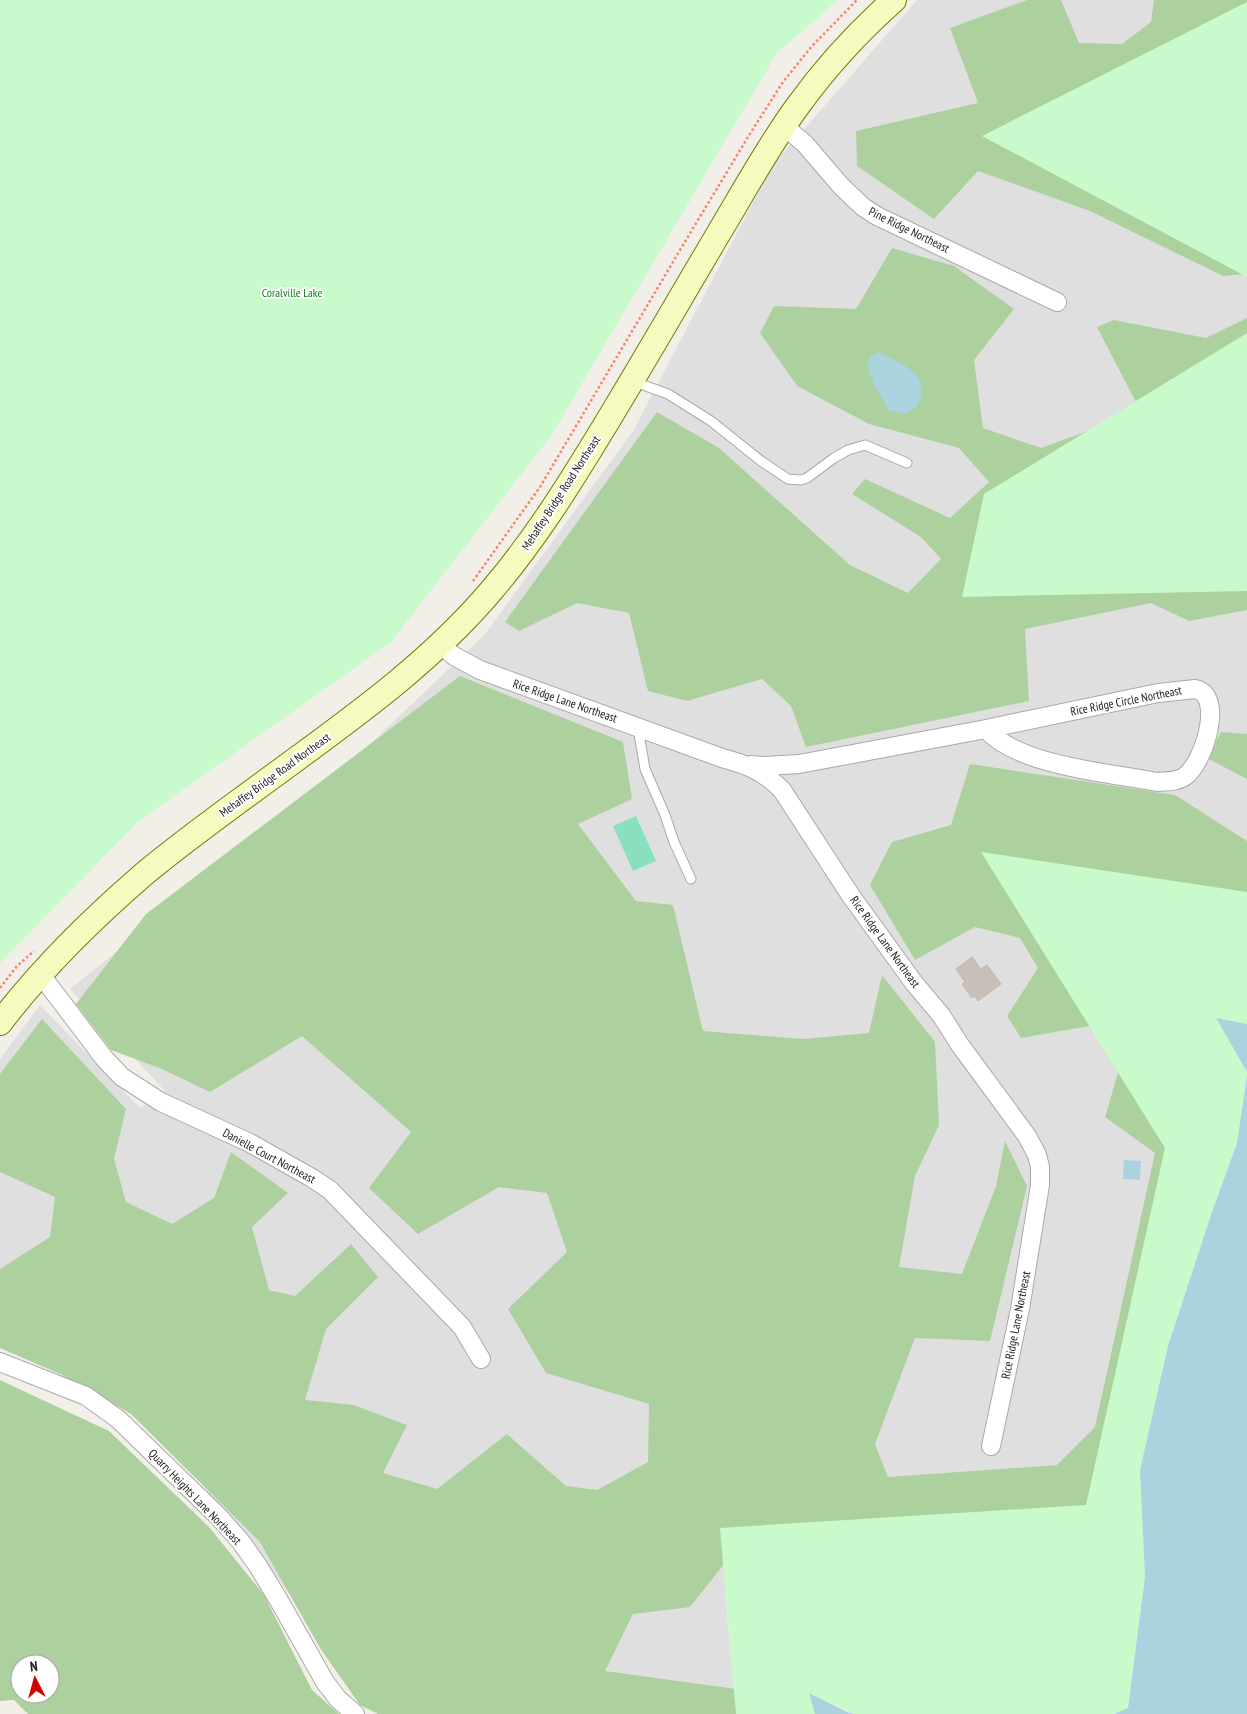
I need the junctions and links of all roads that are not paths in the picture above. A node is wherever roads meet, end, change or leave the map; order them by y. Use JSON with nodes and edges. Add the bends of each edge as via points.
{"nodes":[{"id":1,"x":894,"y":0,"type":"edge"},
{"id":2,"x":784,"y":126,"type":"junction"},
{"id":3,"x":1057,"y":302,"type":"dead end"},
{"id":4,"x":632,"y":381,"type":"junction"},
{"id":5,"x":907,"y":463,"type":"dead end"},
{"id":6,"x":440,"y":644,"type":"junction"},
{"id":7,"x":638,"y":728,"type":"junction"},
{"id":8,"x":986,"y":729,"type":"junction"},
{"id":9,"x":746,"y":765,"type":"junction"},
{"id":10,"x":691,"y":879,"type":"dead end"},
{"id":11,"x":41,"y":975,"type":"junction"},
{"id":12,"x":0,"y":1023,"type":"edge"},
{"id":13,"x":481,"y":1359,"type":"dead end"},
{"id":14,"x":0,"y":1362,"type":"edge"},
{"id":15,"x":991,"y":1446,"type":"dead end"},
{"id":16,"x":355,"y":1714,"type":"edge"}],
"edges":[{"from":1,"to":2,"type":"main road","name":"Mehaffey Bridge Road Northeast","via":[[828,68]]},
{"from":2,"to":3,"type":"street","name":"Pine Ridge Northeast","via":[[805,144],[841,186],[877,216]]},
{"from":2,"to":4,"type":"main road","name":"Mehaffey Bridge Road Northeast"},
{"from":4,"to":5,"type":"lane","via":[[668,394],[704,416],[788,479],[807,478],[848,450],[865,445]]},
{"from":4,"to":6,"type":"main road","name":"Mehaffey Bridge Road Northeast","via":[[526,548],[490,593]]},
{"from":6,"to":7,"type":"street","name":"Rice Ridge Lane Northeast","via":[[480,670]]},
{"from":6,"to":11,"type":"main road","name":"Mehaffey Bridge Road Northeast","via":[[382,696],[144,874]]},
{"from":7,"to":9,"type":"street","name":"Rice Ridge Lane Northeast"},
{"from":7,"to":10,"type":"lane","via":[[646,769]]},
{"from":8,"to":8,"type":"street","name":"Rice Ridge Circle Northeast","via":[[992,736],[1047,762],[1158,782],[1175,781],[1194,767],[1202,753],[1210,709],[1206,694],[1196,689],[1158,693]]},
{"from":8,"to":9,"type":"street","name":"Rice Ridge Circle Northeast","via":[[799,764]]},
{"from":9,"to":15,"type":"street","name":"Rice Ridge Lane Northeast","via":[[770,778],[782,790],[851,896],[914,983],[941,1014],[1037,1155],[1040,1167],[1038,1208]]},
{"from":11,"to":12,"type":"main road","name":"Mehaffey Bridge Road Northeast"},
{"from":11,"to":13,"type":"street","name":"Danielle Court Northeast","via":[[122,1077],[161,1102],[250,1143],[330,1190],[462,1327]]},
{"from":14,"to":16,"type":"street","name":"Quarry Heights Lane Northeast","via":[[86,1396],[118,1419],[219,1517],[258,1566],[325,1682]]}]}
